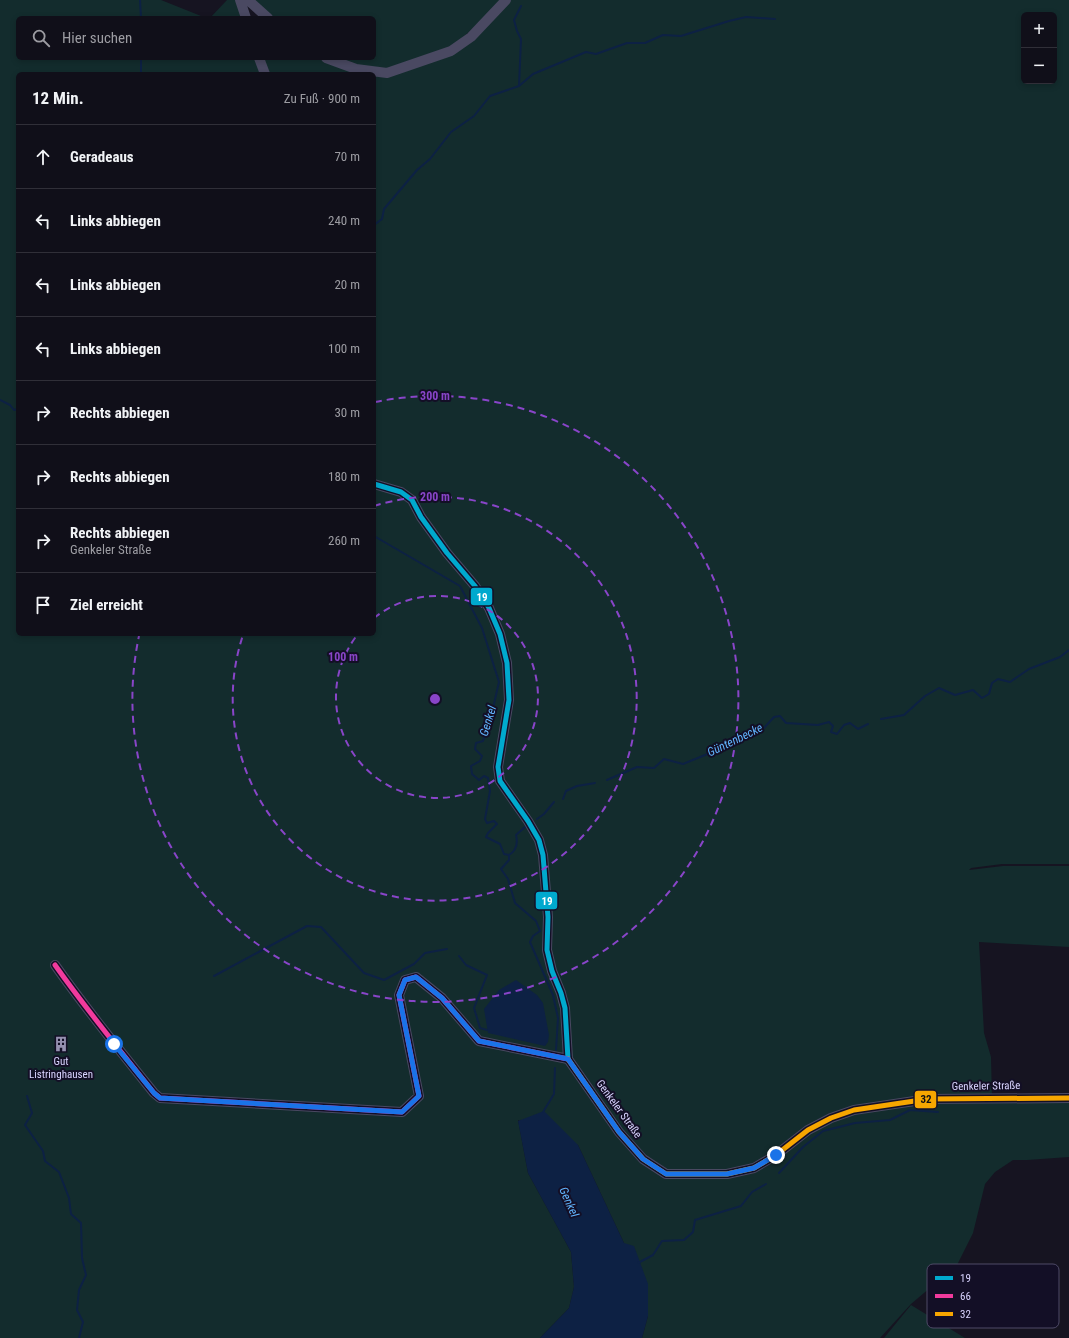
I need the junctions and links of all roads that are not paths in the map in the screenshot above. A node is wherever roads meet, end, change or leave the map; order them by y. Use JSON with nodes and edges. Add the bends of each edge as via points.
{"nodes":[{"id":1,"x":240,"y":0,"type":"edge"},
{"id":2,"x":248,"y":0,"type":"edge"},
{"id":3,"x":506,"y":0,"type":"edge"},
{"id":4,"x":245,"y":16,"type":"edge"},
{"id":5,"x":266,"y":16,"type":"edge"},
{"id":6,"x":260,"y":60,"type":"edge"},
{"id":7,"x":331,"y":60,"type":"edge"},
{"id":8,"x":264,"y":72,"type":"edge"},
{"id":9,"x":376,"y":485,"type":"edge"},
{"id":10,"x":55,"y":965,"type":"dead end"},
{"id":11,"x":568,"y":1059,"type":"junction"},
{"id":12,"x":1069,"y":1098,"type":"edge"}],
"edges":[{"from":1,"to":4,"type":"street"},
{"from":2,"to":5,"type":"street"},
{"from":3,"to":7,"type":"street","via":[[471,37],[450,52],[386,73],[356,69]]},
{"from":6,"to":8,"type":"street"},
{"from":9,"to":11,"type":"street","via":[[401,492],[412,500],[447,553],[475,586],[489,608],[500,634],[507,663],[509,700],[498,767],[500,781],[528,821],[539,840],[543,855],[548,917],[547,950],[565,1008]]},
{"from":10,"to":11,"type":"street","via":[[114,1044],[160,1098],[402,1112],[419,1096],[399,995],[405,980],[416,977],[442,998],[479,1041]]},
{"from":11,"to":12,"type":"street","name":"Genkeler Straße","via":[[619,1132],[643,1159],[666,1174],[727,1174],[754,1168],[776,1155],[808,1130],[854,1110],[928,1099]]}]}
